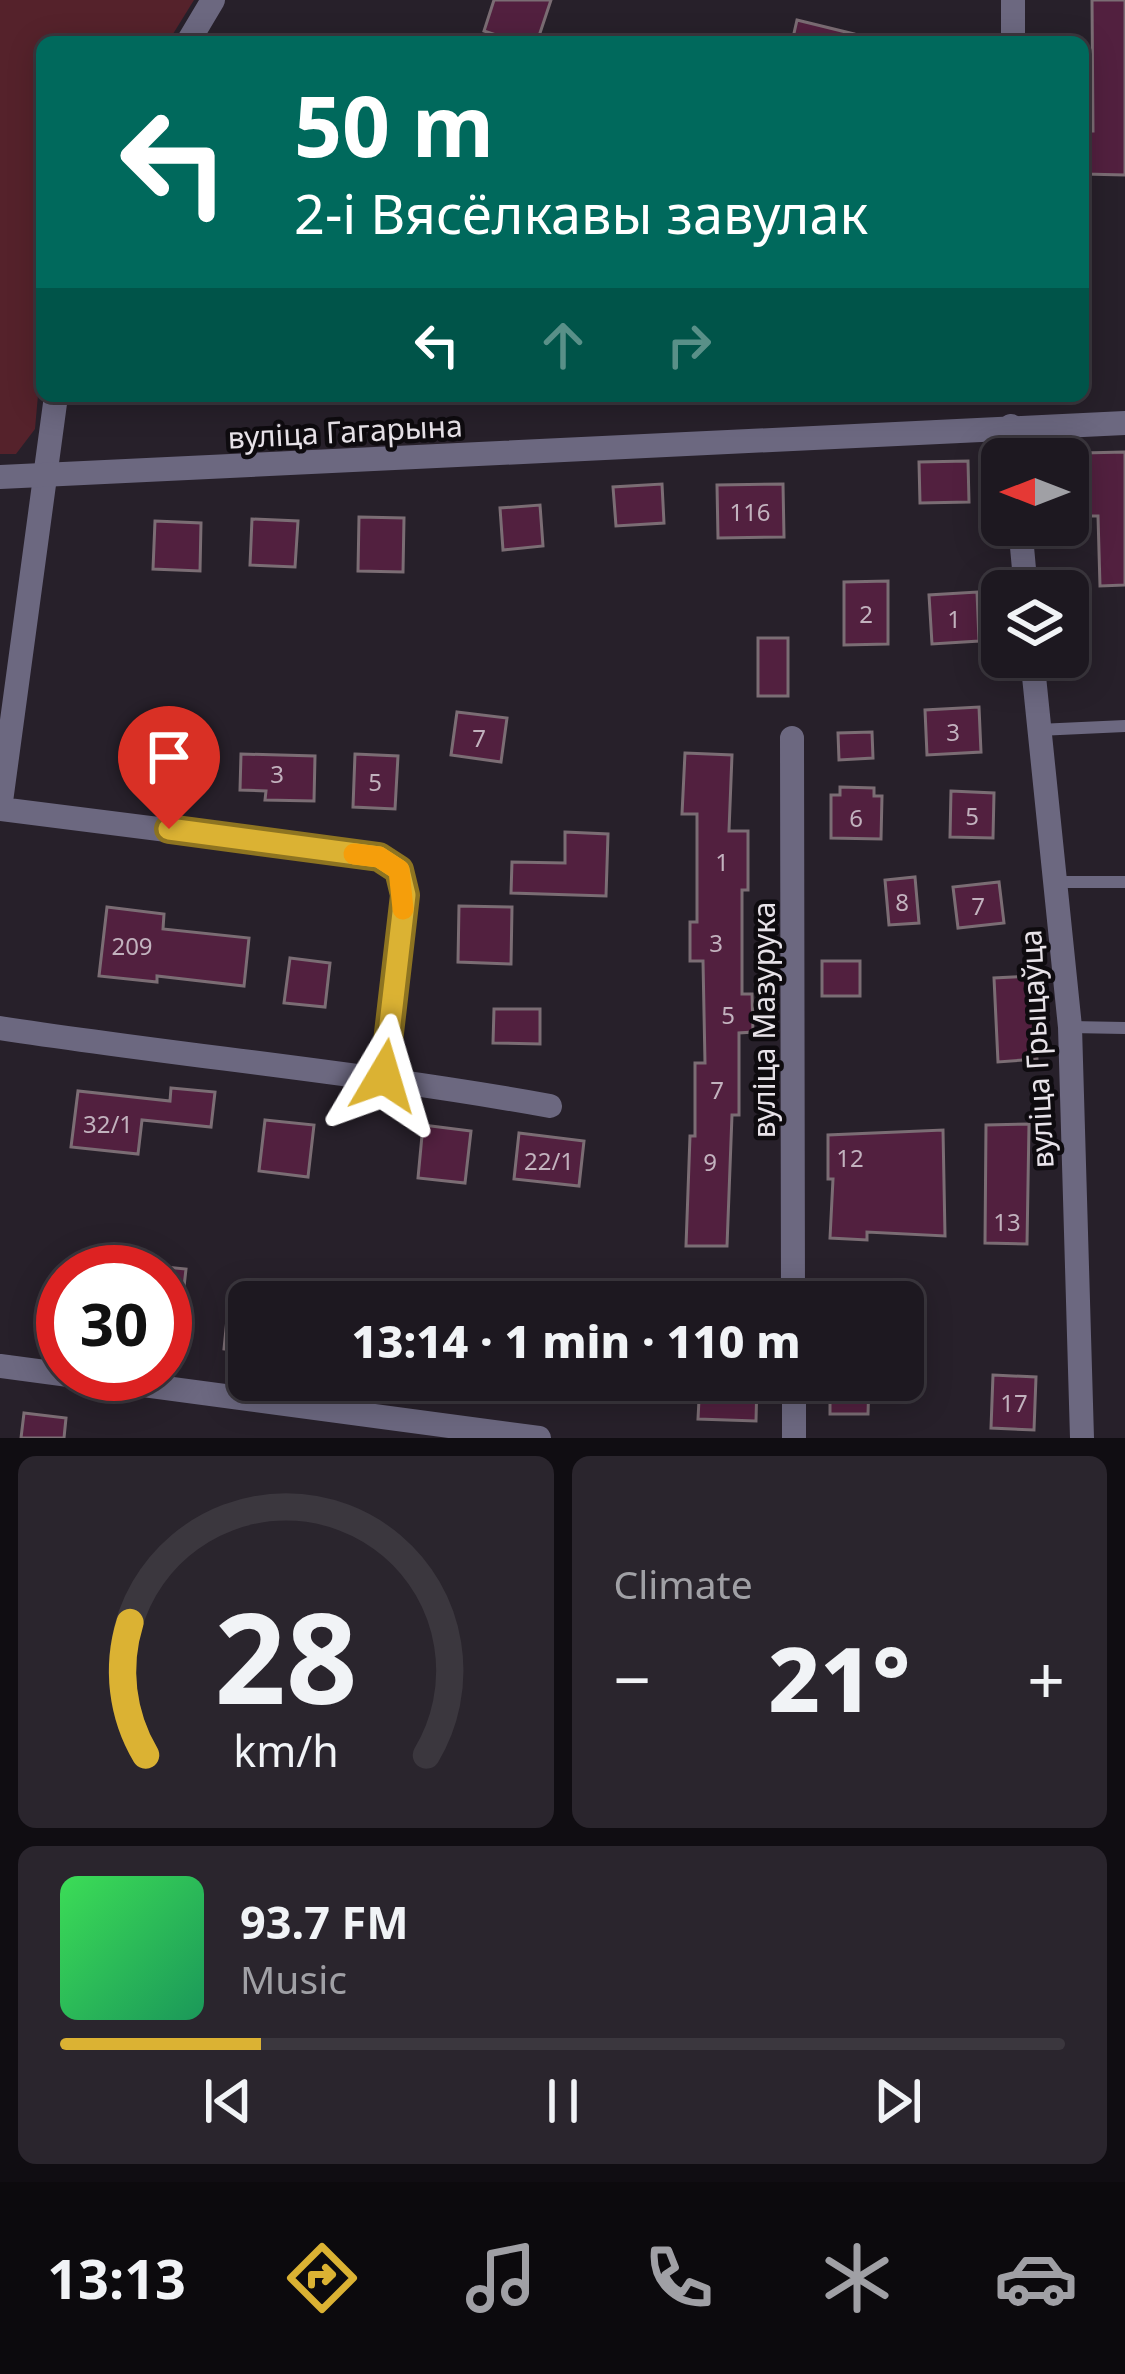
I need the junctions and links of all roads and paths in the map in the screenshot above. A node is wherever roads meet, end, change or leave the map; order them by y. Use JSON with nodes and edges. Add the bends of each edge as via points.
{"nodes":[{"id":1,"x":213,"y":0,"type":"edge"},
{"id":2,"x":1013,"y":0,"type":"edge"},
{"id":3,"x":192,"y":36,"type":"edge"},
{"id":4,"x":1013,"y":36,"type":"edge"},
{"id":5,"x":55,"y":402,"type":"edge"},
{"id":6,"x":1125,"y":423,"type":"edge"},
{"id":7,"x":1011,"y":426,"type":"junction"},
{"id":8,"x":1012,"y":438,"type":"edge"},
{"id":9,"x":44,"y":477,"type":"junction"},
{"id":10,"x":0,"y":478,"type":"edge"},
{"id":11,"x":1034,"y":678,"type":"edge"},
{"id":12,"x":1125,"y":726,"type":"edge"},
{"id":13,"x":1038,"y":730,"type":"junction"},
{"id":14,"x":792,"y":738,"type":"dead end"},
{"id":15,"x":0,"y":809,"type":"edge"},
{"id":16,"x":1055,"y":882,"type":"junction"},
{"id":17,"x":1125,"y":883,"type":"edge"},
{"id":18,"x":1070,"y":1027,"type":"junction"},
{"id":19,"x":0,"y":1028,"type":"edge"},
{"id":20,"x":1125,"y":1028,"type":"edge"},
{"id":21,"x":384,"y":1076,"type":"junction"},
{"id":22,"x":550,"y":1106,"type":"dead end"},
{"id":23,"x":794,"y":1281,"type":"edge"},
{"id":24,"x":0,"y":1366,"type":"edge"},
{"id":25,"x":794,"y":1401,"type":"edge"},
{"id":26,"x":539,"y":1438,"type":"edge"},
{"id":27,"x":794,"y":1438,"type":"edge"},
{"id":28,"x":1082,"y":1438,"type":"edge"}],
"edges":[{"from":1,"to":3,"type":"street"},
{"from":2,"to":4,"type":"street"},
{"from":5,"to":9,"type":"street"},
{"from":6,"to":7,"type":"street","name":"вуліца Гагарына"},
{"from":7,"to":8,"type":"street"},
{"from":7,"to":9,"type":"street","name":"вуліца Гагарына"},
{"from":9,"to":10,"type":"street","name":"вуліца Гагарына"},
{"from":9,"to":15,"type":"street"},
{"from":11,"to":13,"type":"street","name":"вуліца Грыцаўца"},
{"from":12,"to":13,"type":"lane"},
{"from":13,"to":16,"type":"street","name":"вуліца Грыцаўца"},
{"from":14,"to":23,"type":"street","name":"вуліца Мазурука"},
{"from":15,"to":21,"type":"street","via":[[379,857],[399,870],[405,895]]},
{"from":16,"to":17,"type":"lane"},
{"from":16,"to":18,"type":"street","name":"вуліца Грыцаўца"},
{"from":18,"to":20,"type":"lane"},
{"from":18,"to":28,"type":"street","name":"вуліца Грыцаўца"},
{"from":19,"to":21,"type":"street"},
{"from":21,"to":22,"type":"street"},
{"from":24,"to":26,"type":"street"},
{"from":25,"to":27,"type":"street"}]}
